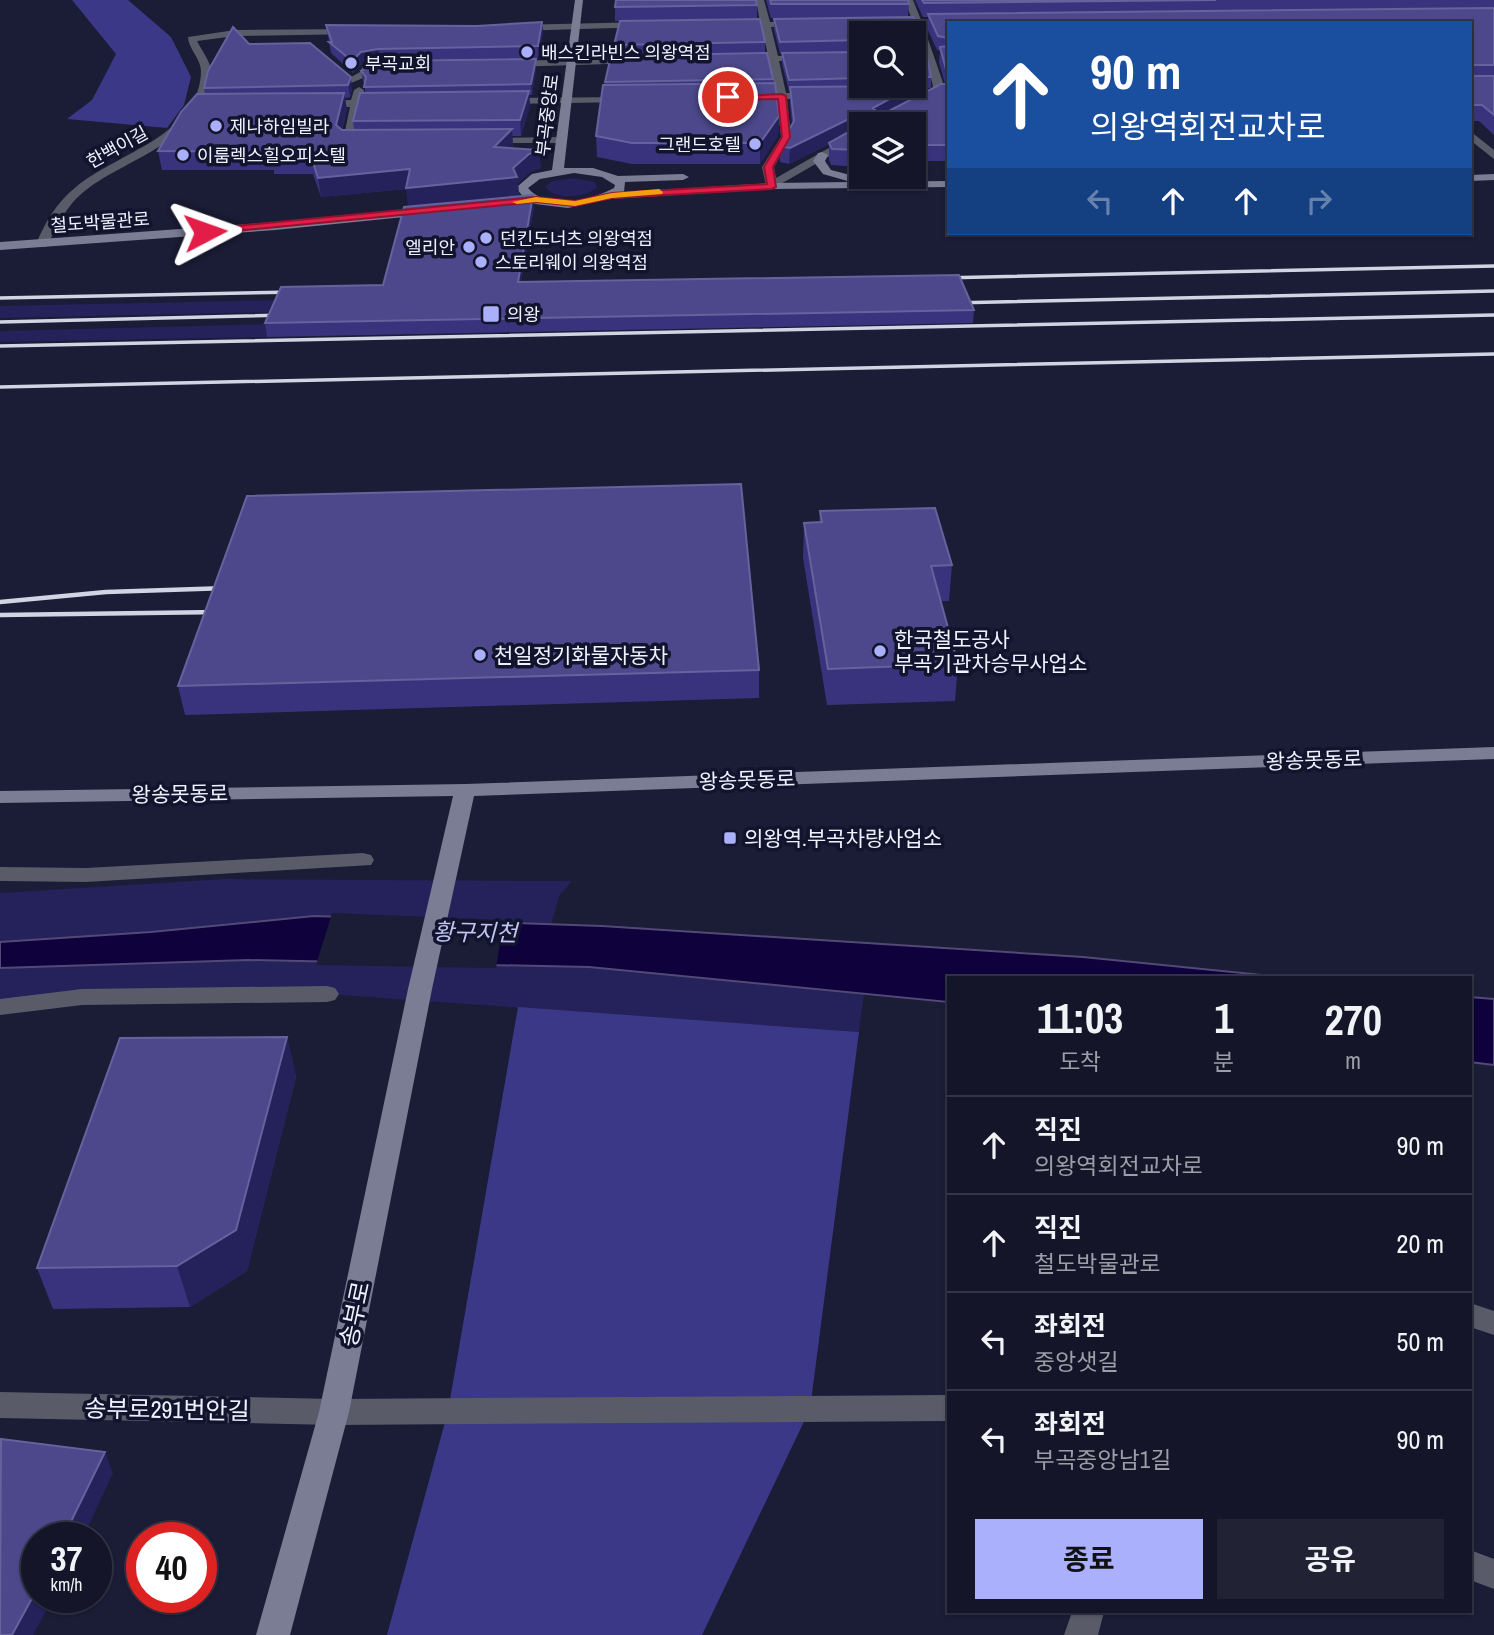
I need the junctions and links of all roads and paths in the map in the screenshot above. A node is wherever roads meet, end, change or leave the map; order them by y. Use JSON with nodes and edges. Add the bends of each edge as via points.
{"nodes":[{"id":1,"x":579,"y":0,"type":"edge"},
{"id":2,"x":760,"y":0,"type":"edge"},
{"id":3,"x":909,"y":0,"type":"edge"},
{"id":4,"x":917,"y":21,"type":"edge"},
{"id":5,"x":947,"y":22,"type":"edge"},
{"id":6,"x":926,"y":23,"type":"edge"},
{"id":7,"x":765,"y":24,"type":"junction"},
{"id":8,"x":807,"y":24,"type":"edge"},
{"id":9,"x":656,"y":25,"type":"edge"},
{"id":10,"x":724,"y":25,"type":"edge"},
{"id":11,"x":575,"y":26,"type":"junction"},
{"id":12,"x":503,"y":28,"type":"edge"},
{"id":13,"x":372,"y":31,"type":"edge"},
{"id":14,"x":296,"y":32,"type":"junction"},
{"id":15,"x":307,"y":41,"type":"edge"},
{"id":16,"x":926,"y":43,"type":"edge"},
{"id":17,"x":849,"y":57,"type":"edge"},
{"id":18,"x":733,"y":59,"type":"edge"},
{"id":19,"x":773,"y":59,"type":"junction"},
{"id":20,"x":652,"y":61,"type":"edge"},
{"id":21,"x":571,"y":62,"type":"junction"},
{"id":22,"x":503,"y":64,"type":"edge"},
{"id":23,"x":407,"y":65,"type":"edge"},
{"id":24,"x":343,"y":72,"type":"edge"},
{"id":25,"x":351,"y":80,"type":"junction"},
{"id":26,"x":926,"y":94,"type":"edge"},
{"id":27,"x":944,"y":94,"type":"edge"},
{"id":28,"x":782,"y":96,"type":"junction"},
{"id":29,"x":834,"y":96,"type":"edge"},
{"id":30,"x":741,"y":97,"type":"edge"},
{"id":31,"x":634,"y":99,"type":"edge"},
{"id":32,"x":566,"y":100,"type":"junction"},
{"id":33,"x":496,"y":101,"type":"edge"},
{"id":34,"x":357,"y":103,"type":"junction"},
{"id":35,"x":398,"y":103,"type":"edge"},
{"id":36,"x":303,"y":104,"type":"edge"},
{"id":37,"x":210,"y":105,"type":"edge"},
{"id":38,"x":197,"y":106,"type":"junction"},
{"id":39,"x":916,"y":106,"type":"edge"},
{"id":40,"x":1472,"y":136,"type":"edge"},
{"id":41,"x":561,"y":140,"type":"junction"},
{"id":42,"x":849,"y":140,"type":"edge"},
{"id":43,"x":471,"y":141,"type":"edge"},
{"id":44,"x":373,"y":143,"type":"edge"},
{"id":45,"x":822,"y":155,"type":"junction"},
{"id":46,"x":1494,"y":156,"type":"edge"},
{"id":47,"x":558,"y":171,"type":"junction"},
{"id":48,"x":695,"y":177,"type":"dead end"},
{"id":49,"x":717,"y":177,"type":"dead end"},
{"id":50,"x":1494,"y":177,"type":"edge"},
{"id":51,"x":616,"y":178,"type":"junction"},
{"id":52,"x":849,"y":178,"type":"edge"},
{"id":53,"x":1472,"y":178,"type":"edge"},
{"id":54,"x":926,"y":184,"type":"edge"},
{"id":55,"x":947,"y":184,"type":"edge"},
{"id":56,"x":849,"y":185,"type":"edge"},
{"id":57,"x":772,"y":187,"type":"junction"},
{"id":58,"x":522,"y":188,"type":"junction"},
{"id":59,"x":612,"y":196,"type":"junction"},
{"id":60,"x":536,"y":200,"type":"junction"},
{"id":61,"x":87,"y":226,"type":"dead end"},
{"id":62,"x":60,"y":228,"type":"dead end"},
{"id":63,"x":41,"y":229,"type":"junction"},
{"id":64,"x":42,"y":244,"type":"junction"},
{"id":65,"x":0,"y":246,"type":"edge"},
{"id":66,"x":1494,"y":753,"type":"edge"},
{"id":67,"x":465,"y":790,"type":"junction"},
{"id":68,"x":0,"y":797,"type":"edge"},
{"id":69,"x":363,"y":860,"type":"dead end"},
{"id":70,"x":0,"y":874,"type":"edge"},
{"id":71,"x":327,"y":993,"type":"dead end"},
{"id":72,"x":0,"y":1007,"type":"edge"},
{"id":73,"x":1472,"y":1316,"type":"edge"},
{"id":74,"x":1494,"y":1323,"type":"edge"},
{"id":75,"x":0,"y":1405,"type":"edge"},
{"id":76,"x":947,"y":1408,"type":"edge"},
{"id":77,"x":334,"y":1412,"type":"junction"},
{"id":78,"x":1472,"y":1566,"type":"edge"},
{"id":79,"x":1494,"y":1574,"type":"edge"},
{"id":80,"x":1088,"y":1613,"type":"edge"},
{"id":81,"x":273,"y":1635,"type":"edge"},
{"id":82,"x":1081,"y":1635,"type":"edge"}],
"edges":[{"from":1,"to":11,"type":"street","name":"부곡중앙로"},
{"from":2,"to":7,"type":"street"},
{"from":3,"to":4,"type":"street"},
{"from":5,"to":6,"type":"street"},
{"from":7,"to":8,"type":"street"},
{"from":7,"to":10,"type":"street"},
{"from":7,"to":19,"type":"street"},
{"from":9,"to":11,"type":"street"},
{"from":11,"to":12,"type":"street"},
{"from":11,"to":21,"type":"street","name":"부곡중앙로"},
{"from":13,"to":14,"type":"street"},
{"from":14,"to":15,"type":"street"},
{"from":14,"to":38,"type":"street","via":[[191,39],[206,69]]},
{"from":16,"to":27,"type":"street"},
{"from":17,"to":19,"type":"street"},
{"from":18,"to":19,"type":"street"},
{"from":19,"to":28,"type":"street"},
{"from":20,"to":21,"type":"street"},
{"from":21,"to":22,"type":"street","name":"부곡중앙로"},
{"from":21,"to":32,"type":"street","name":"부곡중앙로"},
{"from":23,"to":25,"type":"street","via":[[366,68],[365,74]]},
{"from":24,"to":25,"type":"street"},
{"from":25,"to":34,"type":"street","via":[[360,87]]},
{"from":26,"to":27,"type":"street"},
{"from":27,"to":39,"type":"street"},
{"from":28,"to":29,"type":"street"},
{"from":28,"to":30,"type":"street"},
{"from":28,"to":57,"type":"street","via":[[786,137],[768,167]]},
{"from":31,"to":32,"type":"street"},
{"from":32,"to":33,"type":"street"},
{"from":32,"to":41,"type":"street","name":"부곡중앙로"},
{"from":34,"to":35,"type":"street"},
{"from":34,"to":36,"type":"street"},
{"from":34,"to":44,"type":"street","via":[[346,143]]},
{"from":37,"to":38,"type":"street"},
{"from":38,"to":63,"type":"street","name":"한백이길","via":[[161,143],[68,197]]},
{"from":40,"to":46,"type":"street"},
{"from":41,"to":43,"type":"street"},
{"from":41,"to":47,"type":"street","name":"부곡중앙로"},
{"from":42,"to":45,"type":"street"},
{"from":45,"to":52,"type":"street","via":[[819,161],[827,172]]},
{"from":45,"to":57,"type":"street"},
{"from":47,"to":51,"type":"street","via":[[591,171]]},
{"from":47,"to":58,"type":"street","via":[[536,176]]},
{"from":48,"to":51,"type":"street"},
{"from":49,"to":57,"type":"street"},
{"from":50,"to":53,"type":"street"},
{"from":51,"to":59,"type":"street","via":[[621,184]]},
{"from":54,"to":55,"type":"street"},
{"from":56,"to":57,"type":"street"},
{"from":57,"to":59,"type":"street"},
{"from":58,"to":60,"type":"street"},
{"from":58,"to":60,"type":"street","via":[[509,196]]},
{"from":59,"to":60,"type":"street","via":[[575,204]]},
{"from":61,"to":64,"type":"street","name":"철도박물관로","via":[[443,204],[275,226]]},
{"from":62,"to":63,"type":"street","name":"철도박물관로"},
{"from":63,"to":64,"type":"street","name":"한백이길"},
{"from":64,"to":65,"type":"street","name":"철도박물관로"},
{"from":66,"to":67,"type":"street","name":"왕송못동로"},
{"from":67,"to":68,"type":"street","name":"왕송못동로"},
{"from":67,"to":77,"type":"street","name":"송부로"},
{"from":69,"to":70,"type":"street","via":[[86,876]]},
{"from":71,"to":72,"type":"street","via":[[82,997]]},
{"from":73,"to":74,"type":"street"},
{"from":75,"to":77,"type":"street","name":"송부로291번안길"},
{"from":76,"to":77,"type":"street","name":"송부로291번안길"},
{"from":77,"to":81,"type":"street","name":"송부로"},
{"from":78,"to":79,"type":"street"},
{"from":80,"to":82,"type":"street"}]}
